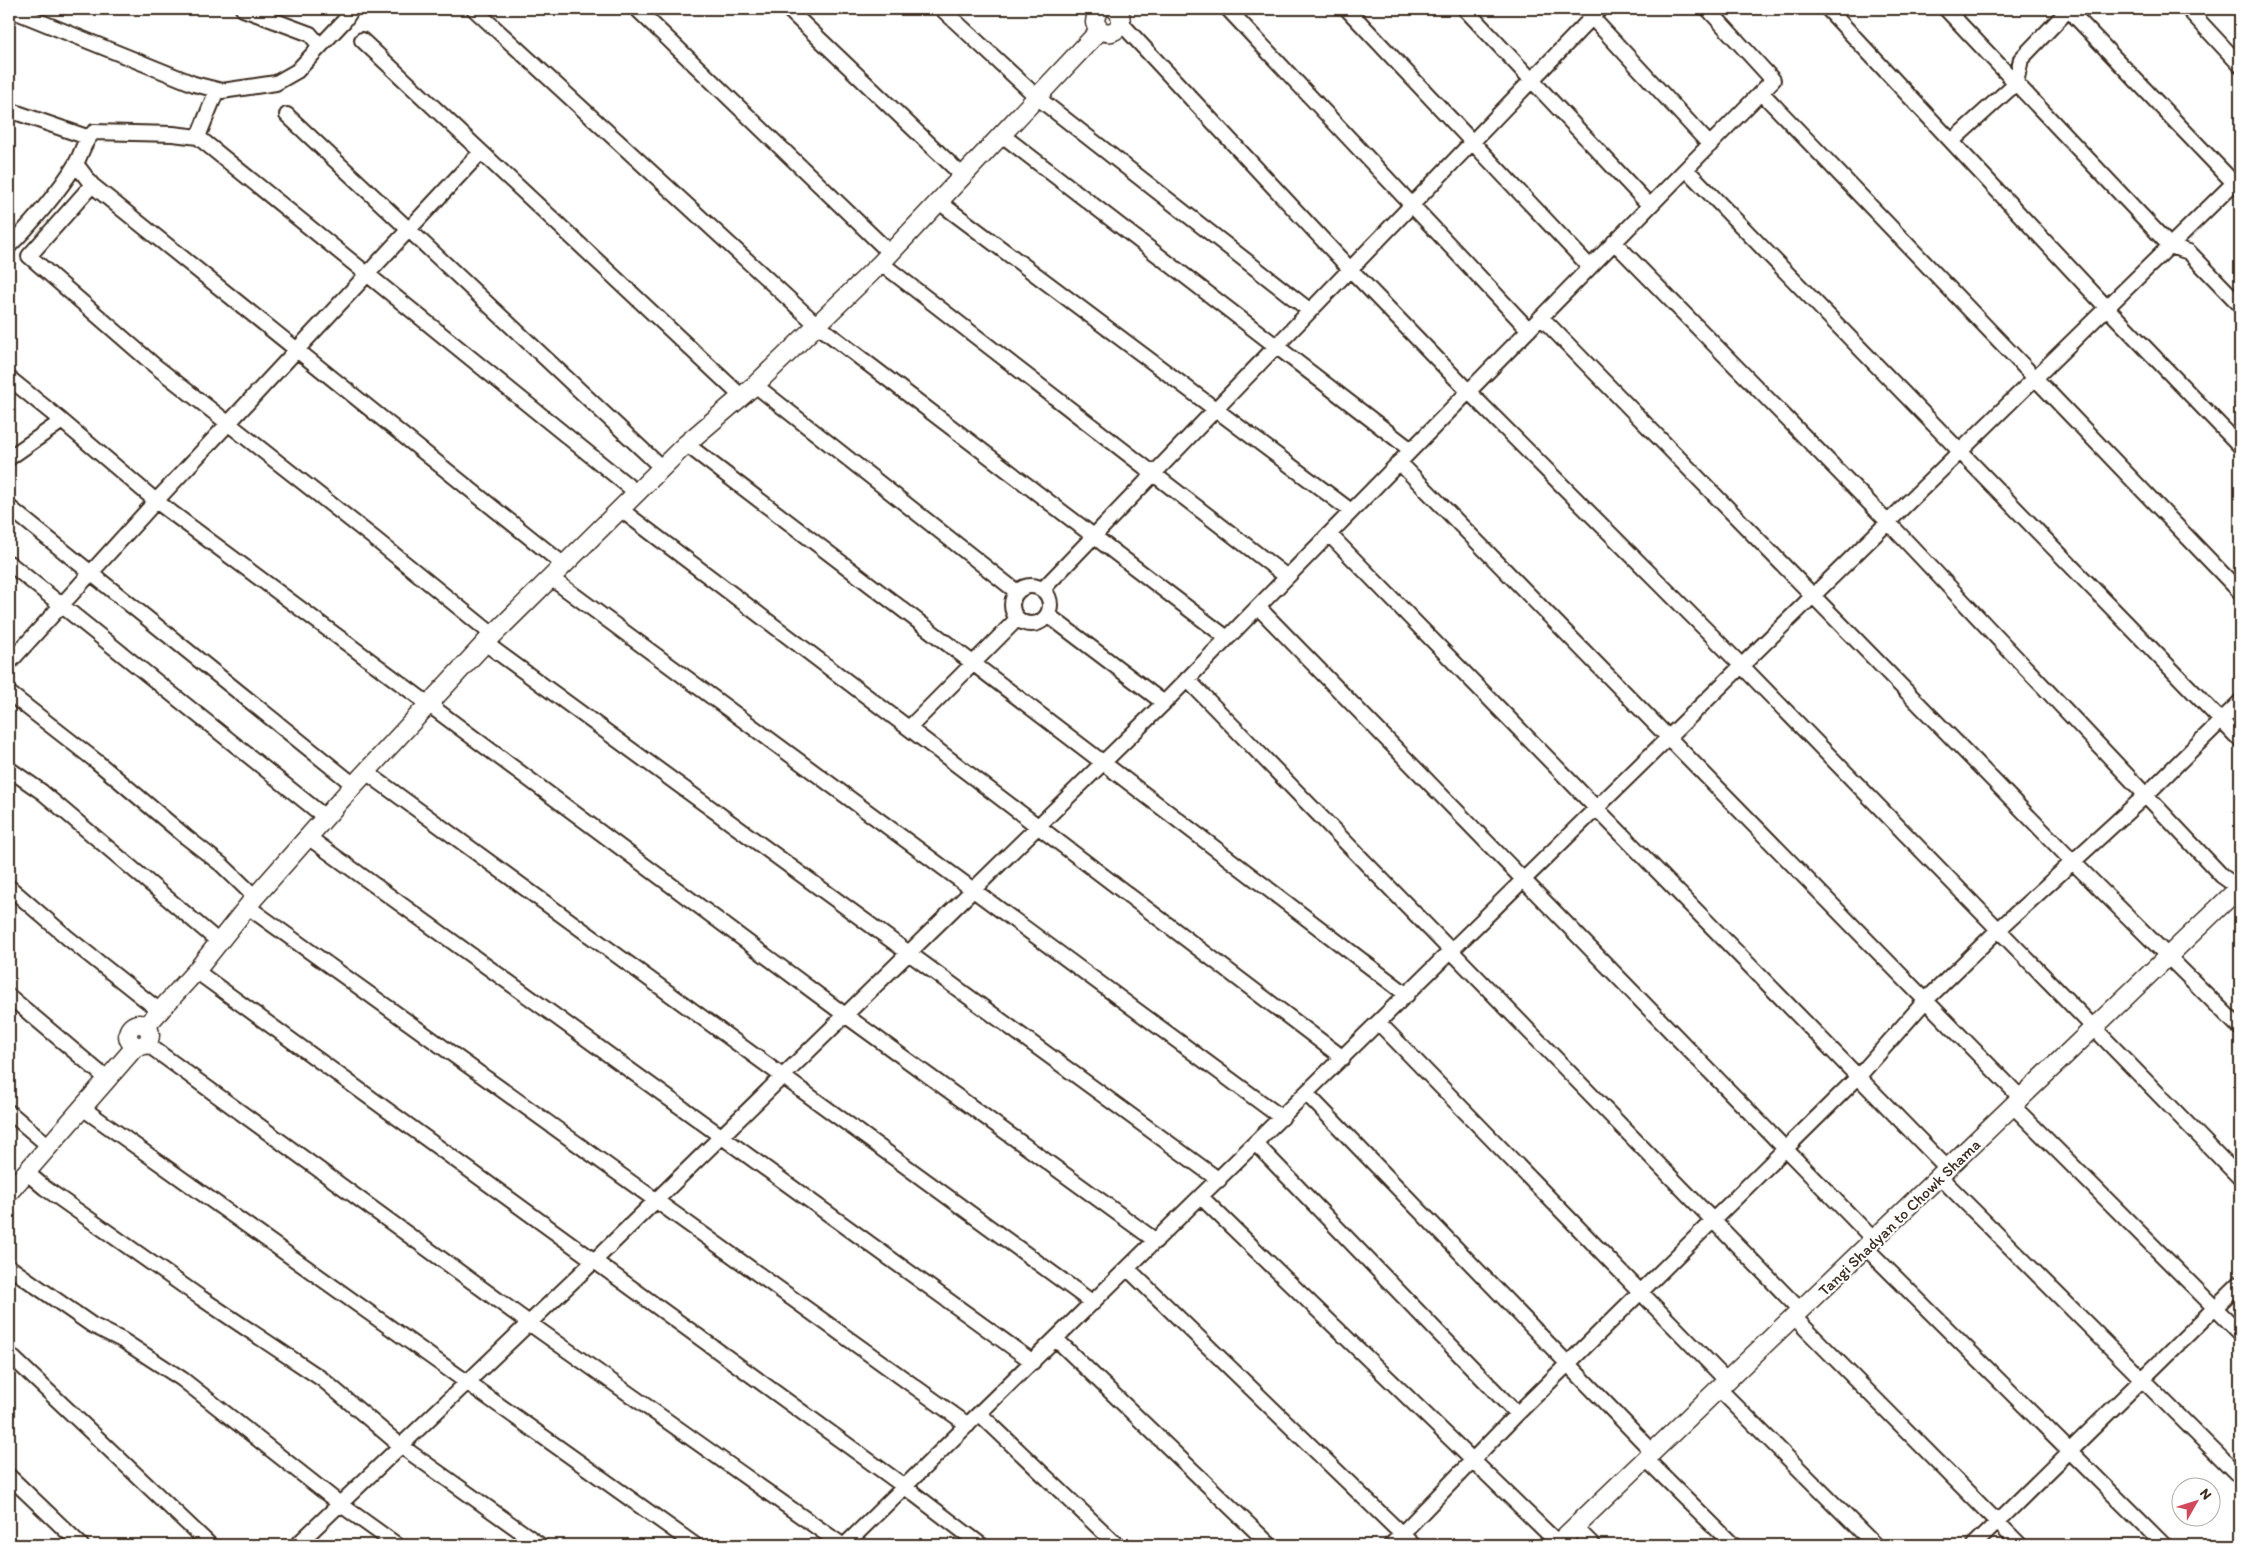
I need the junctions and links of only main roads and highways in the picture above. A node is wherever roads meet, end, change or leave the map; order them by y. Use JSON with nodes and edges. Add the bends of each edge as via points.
{"nodes":[{"id":1,"x":1117,"y":12,"type":"edge"},
{"id":2,"x":1097,"y":15,"type":"edge"},
{"id":3,"x":2240,"y":888,"type":"edge"},
{"id":4,"x":9,"y":1192,"type":"edge"},
{"id":5,"x":1557,"y":1544,"type":"edge"}],
"edges":[{"from":1,"to":2,"type":"main road","via":[[1115,31],[1105,33]]},
{"from":2,"to":4,"type":"main road","via":[[1038,98],[886,258],[636,493],[489,640],[366,772],[252,902],[161,1012],[143,1039]]},
{"from":3,"to":5,"type":"main road","name":"Tangi Shadyan to Chowk Shama"}]}
